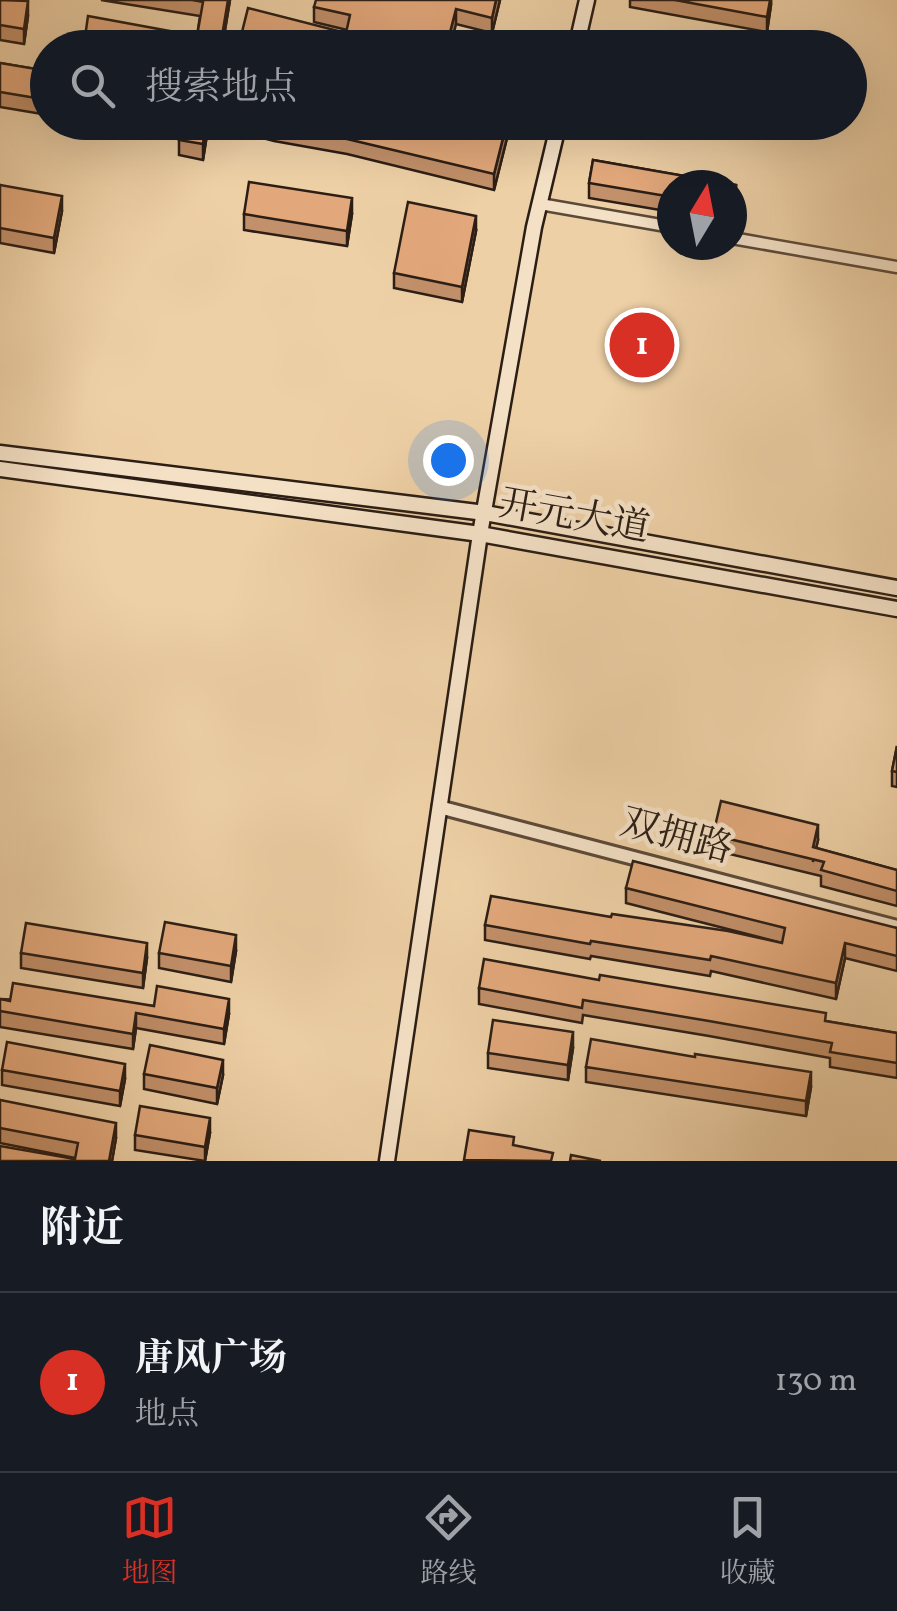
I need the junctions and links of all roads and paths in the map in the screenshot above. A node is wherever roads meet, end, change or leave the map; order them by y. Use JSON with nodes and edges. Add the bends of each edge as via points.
{"nodes":[{"id":1,"x":587,"y":0,"type":"edge"},
{"id":2,"x":580,"y":30,"type":"edge"},
{"id":3,"x":555,"y":140,"type":"edge"},
{"id":4,"x":540,"y":204,"type":"junction"},
{"id":5,"x":657,"y":224,"type":"edge"},
{"id":6,"x":747,"y":241,"type":"edge"},
{"id":7,"x":897,"y":267,"type":"edge"},
{"id":8,"x":0,"y":453,"type":"edge"},
{"id":9,"x":0,"y":470,"type":"edge"},
{"id":10,"x":484,"y":513,"type":"junction"},
{"id":11,"x":480,"y":534,"type":"junction"},
{"id":12,"x":897,"y":588,"type":"edge"},
{"id":13,"x":897,"y":610,"type":"edge"},
{"id":14,"x":439,"y":807,"type":"junction"},
{"id":15,"x":897,"y":926,"type":"edge"},
{"id":16,"x":386,"y":1161,"type":"edge"}],
"edges":[{"from":1,"to":2,"type":"main road"},
{"from":3,"to":4,"type":"main road"},
{"from":4,"to":5,"type":"street"},
{"from":4,"to":10,"type":"main road"},
{"from":6,"to":7,"type":"street"},
{"from":8,"to":10,"type":"main road","name":"开元大道"},
{"from":9,"to":11,"type":"main road","name":"开元大道"},
{"from":10,"to":11,"type":"main road"},
{"from":10,"to":12,"type":"main road","name":"开元大道"},
{"from":11,"to":13,"type":"main road","name":"开元大道"},
{"from":11,"to":14,"type":"main road"},
{"from":14,"to":15,"type":"street","name":"双拥路"},
{"from":14,"to":16,"type":"main road"}]}
